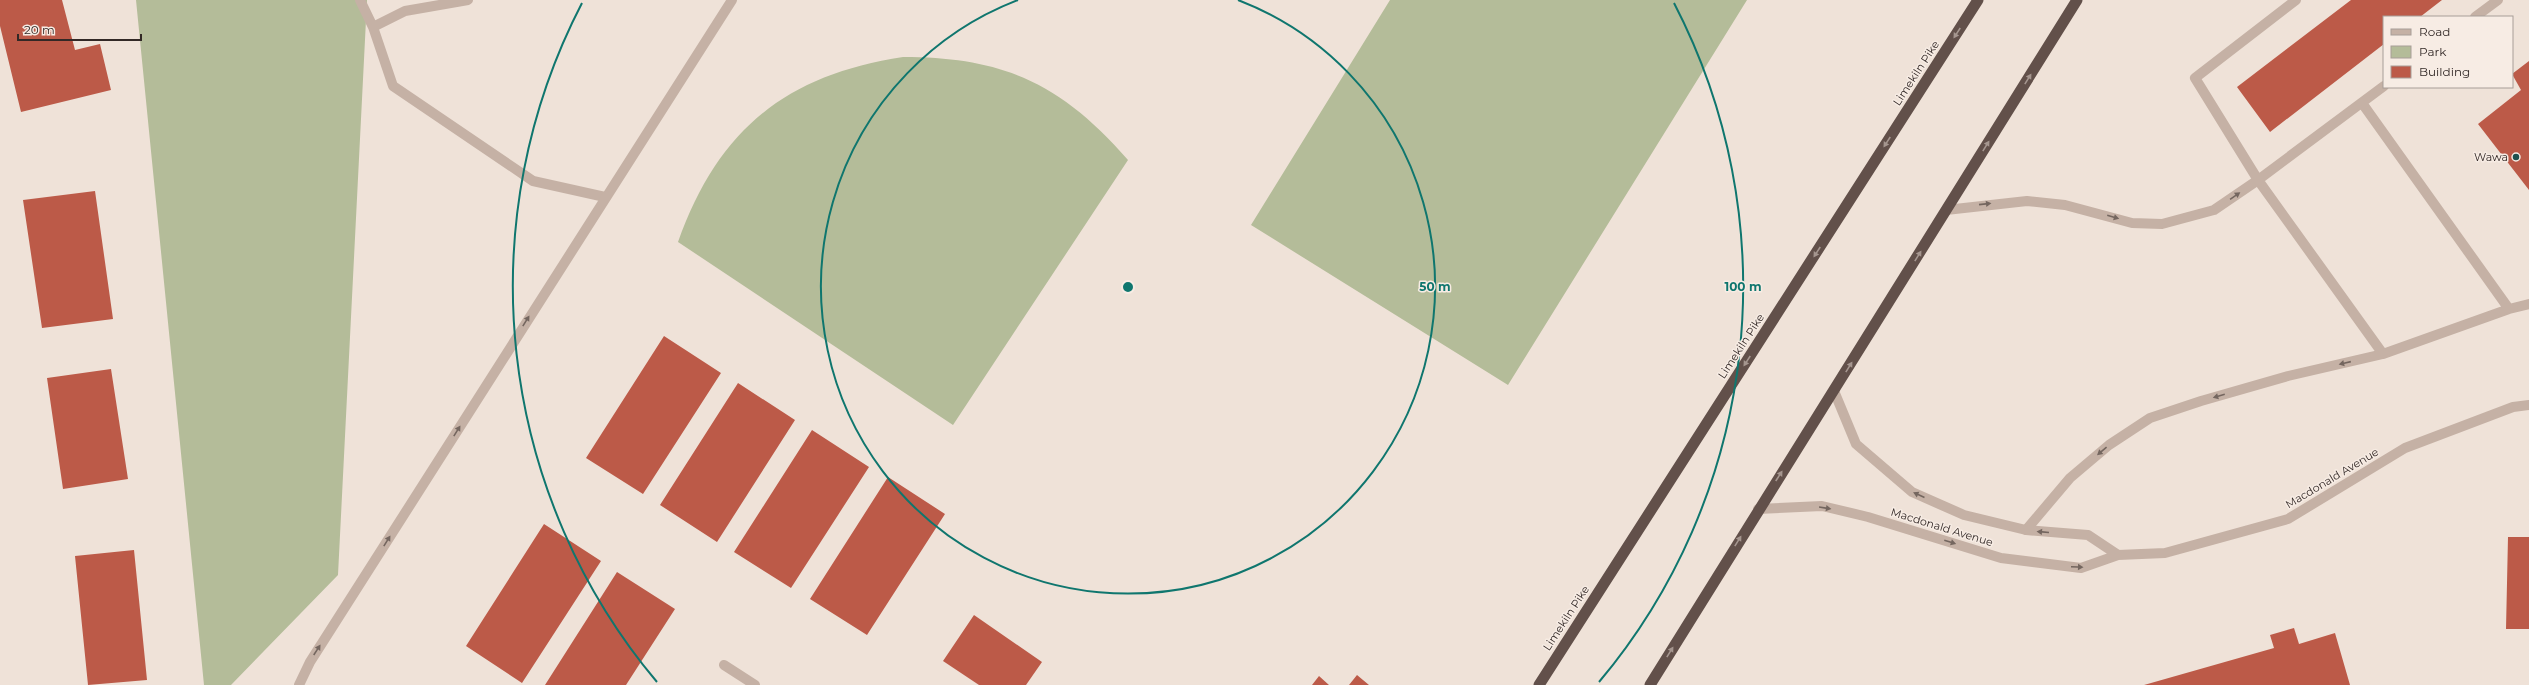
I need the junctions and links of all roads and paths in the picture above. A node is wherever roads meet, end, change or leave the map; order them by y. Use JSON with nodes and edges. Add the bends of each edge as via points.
{"nodes":[{"id":1,"x":360,"y":0,"type":"edge"},
{"id":2,"x":468,"y":0,"type":"edge"},
{"id":3,"x":732,"y":0,"type":"edge"},
{"id":4,"x":1978,"y":0,"type":"edge"},
{"id":5,"x":2077,"y":0,"type":"edge"},
{"id":6,"x":2296,"y":0,"type":"edge"},
{"id":7,"x":2498,"y":0,"type":"edge"},
{"id":8,"x":2476,"y":16,"type":"edge"},
{"id":9,"x":373,"y":27,"type":"junction"},
{"id":10,"x":2383,"y":87,"type":"edge"},
{"id":11,"x":2362,"y":103,"type":"junction"},
{"id":12,"x":2258,"y":180,"type":"junction"},
{"id":13,"x":605,"y":197,"type":"junction"},
{"id":14,"x":1946,"y":210,"type":"junction"},
{"id":15,"x":2529,"y":304,"type":"edge"},
{"id":16,"x":2509,"y":309,"type":"junction"},
{"id":17,"x":2383,"y":354,"type":"junction"},
{"id":18,"x":1834,"y":391,"type":"junction"},
{"id":19,"x":2529,"y":404,"type":"edge"},
{"id":20,"x":1758,"y":509,"type":"junction"},
{"id":21,"x":2026,"y":530,"type":"junction"},
{"id":22,"x":2118,"y":555,"type":"junction"},
{"id":23,"x":724,"y":665,"type":"dead end"},
{"id":24,"x":299,"y":685,"type":"edge"},
{"id":25,"x":755,"y":685,"type":"edge"},
{"id":26,"x":1539,"y":685,"type":"edge"},
{"id":27,"x":1650,"y":685,"type":"edge"}],
"edges":[{"from":1,"to":9,"type":"street"},
{"from":2,"to":9,"type":"street","via":[[405,11]]},
{"from":3,"to":13,"type":"street"},
{"from":4,"to":26,"type":"highway","name":"Limekiln Pike","one_way":true},
{"from":14,"to":5,"type":"highway","one_way":true},
{"from":6,"to":12,"type":"street","via":[[2195,78]]},
{"from":7,"to":8,"type":"street"},
{"from":9,"to":13,"type":"street","via":[[393,86],[533,181]]},
{"from":10,"to":11,"type":"street"},
{"from":11,"to":12,"type":"street"},
{"from":11,"to":16,"type":"street"},
{"from":14,"to":12,"type":"street","one_way":true,"via":[[2027,201],[2065,205],[2132,223],[2162,224],[2214,210]]},
{"from":12,"to":17,"type":"street"},
{"from":24,"to":13,"type":"street","one_way":true,"via":[[310,662]]},
{"from":18,"to":14,"type":"highway","one_way":true},
{"from":15,"to":16,"type":"street"},
{"from":16,"to":17,"type":"street"},
{"from":17,"to":21,"type":"street","one_way":true,"via":[[2288,376],[2150,418],[2109,445],[2070,478]]},
{"from":20,"to":18,"type":"highway","one_way":true},
{"from":21,"to":18,"type":"street","name":"Macdonald Avenue","one_way":true,"via":[[1964,515],[1912,492],[1856,444]]},
{"from":19,"to":22,"type":"street","name":"Macdonald Avenue","via":[[2513,407],[2405,448],[2288,519],[2165,552]]},
{"from":20,"to":22,"type":"street","name":"Macdonald Avenue","one_way":true,"via":[[1822,506],[1868,517],[2001,558],[2081,568]]},
{"from":27,"to":20,"type":"highway","one_way":true},
{"from":22,"to":21,"type":"street","name":"Macdonald Avenue","one_way":true,"via":[[2088,535]]},
{"from":23,"to":25,"type":"street"}]}
